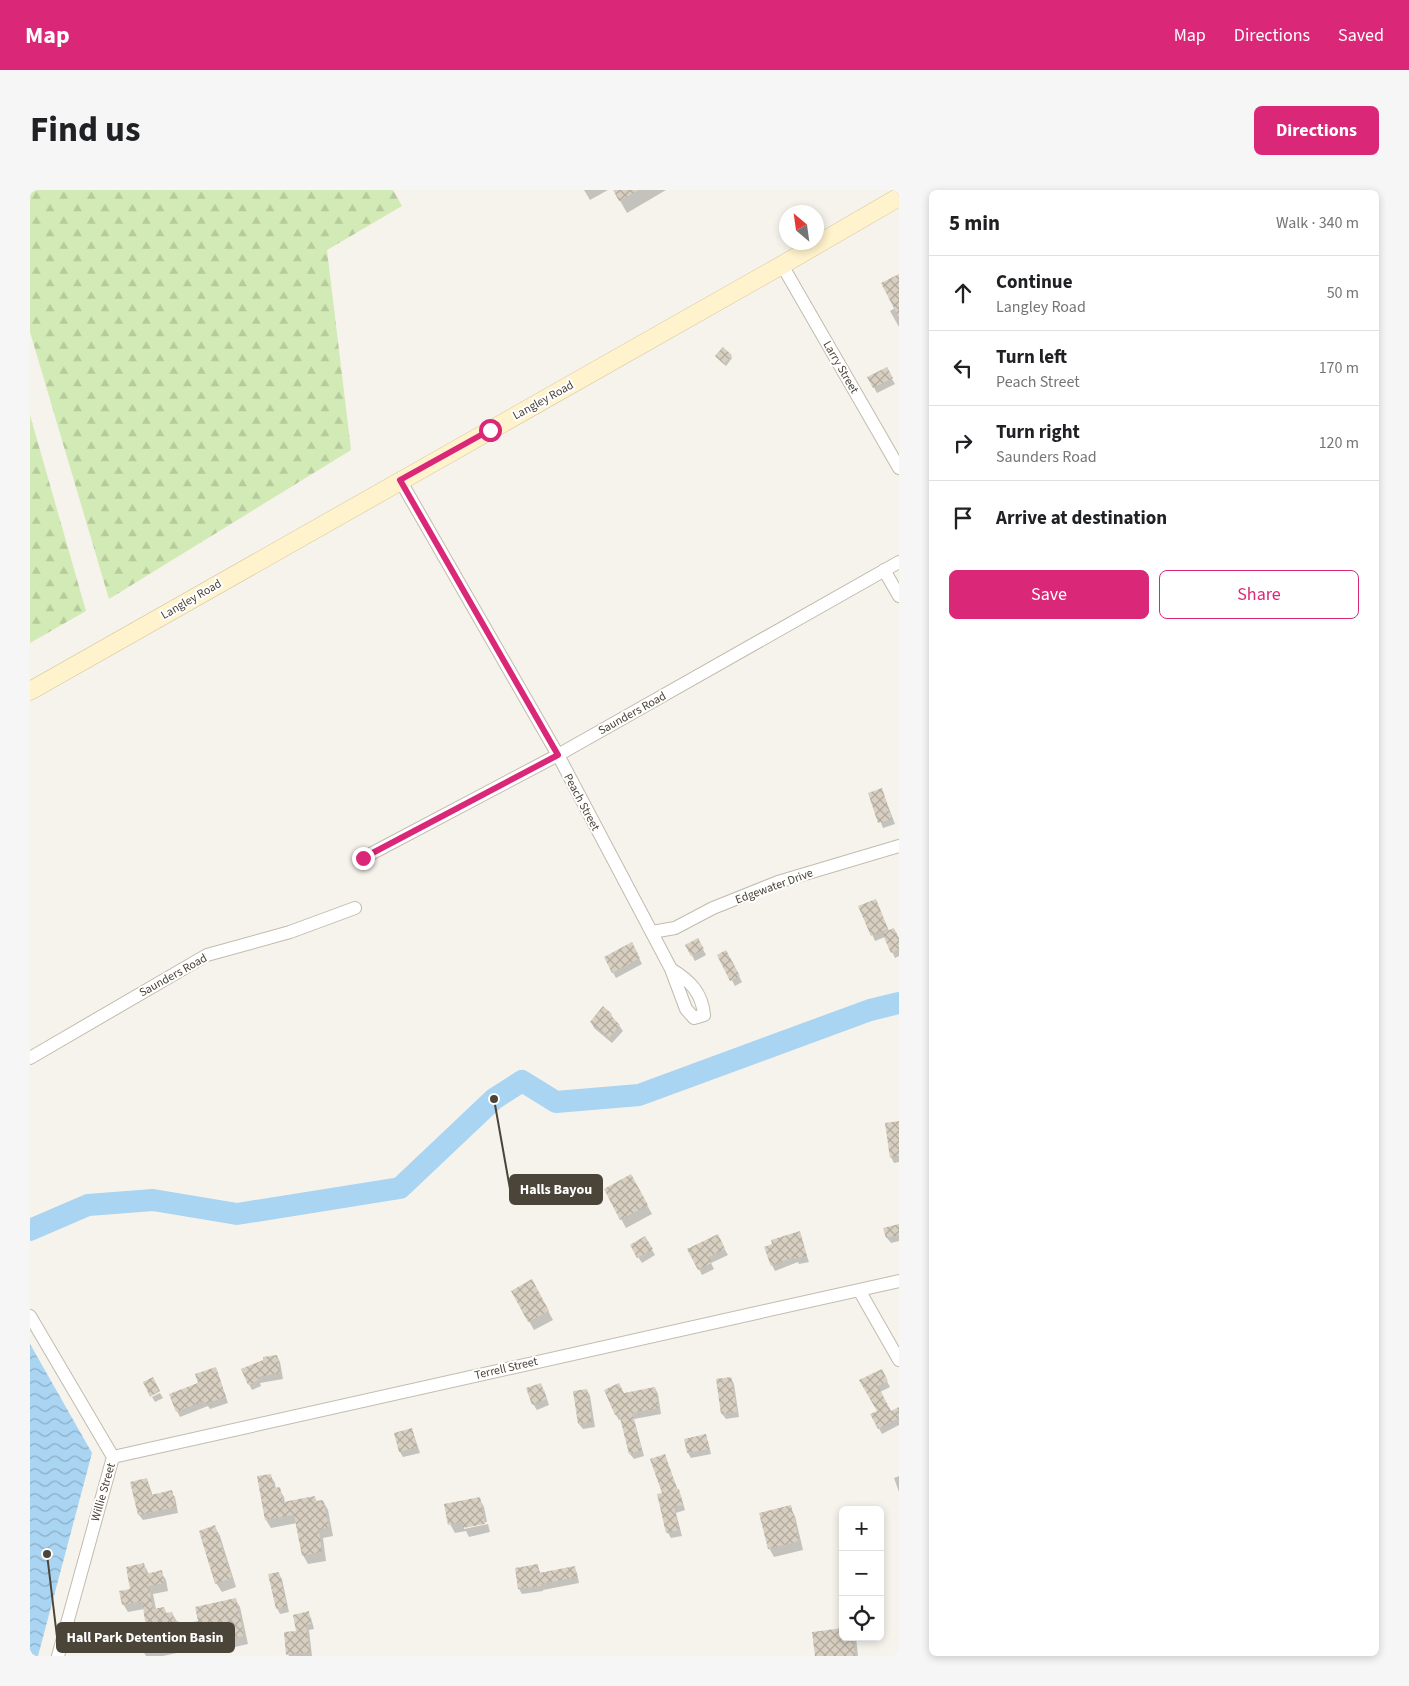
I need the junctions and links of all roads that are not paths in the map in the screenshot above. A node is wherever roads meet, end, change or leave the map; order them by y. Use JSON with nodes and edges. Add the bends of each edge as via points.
{"nodes":[{"id":1,"x":899,"y":197,"type":"edge"},
{"id":2,"x":782,"y":265,"type":"junction"},
{"id":3,"x":899,"y":468,"type":"edge"},
{"id":4,"x":400,"y":480,"type":"junction"},
{"id":5,"x":899,"y":562,"type":"edge"},
{"id":6,"x":884,"y":570,"type":"junction"},
{"id":7,"x":899,"y":596,"type":"edge"},
{"id":8,"x":30,"y":691,"type":"edge"},
{"id":9,"x":558,"y":755,"type":"junction"},
{"id":10,"x":899,"y":846,"type":"edge"},
{"id":11,"x":363,"y":858,"type":"dead end"},
{"id":12,"x":355,"y":908,"type":"dead end"},
{"id":13,"x":652,"y":932,"type":"junction"},
{"id":14,"x":671,"y":970,"type":"dead end"},
{"id":15,"x":30,"y":1058,"type":"edge"},
{"id":16,"x":899,"y":1281,"type":"edge"},
{"id":17,"x":859,"y":1290,"type":"junction"},
{"id":18,"x":30,"y":1316,"type":"edge"},
{"id":19,"x":899,"y":1360,"type":"edge"},
{"id":20,"x":113,"y":1457,"type":"junction"},
{"id":21,"x":58,"y":1656,"type":"edge"}],
"edges":[{"from":1,"to":2,"type":"street","name":"Langley Road"},
{"from":2,"to":3,"type":"street","name":"Larry Street"},
{"from":2,"to":4,"type":"street","name":"Langley Road"},
{"from":4,"to":8,"type":"street","name":"Langley Road"},
{"from":4,"to":9,"type":"street","name":"Peach Street"},
{"from":5,"to":6,"type":"street","name":"Saunders Road"},
{"from":6,"to":7,"type":"street"},
{"from":6,"to":9,"type":"street","name":"Saunders Road"},
{"from":9,"to":11,"type":"street","name":"Saunders Road"},
{"from":9,"to":13,"type":"street","name":"Peach Street"},
{"from":10,"to":13,"type":"street","name":"Edgewater Drive","via":[[778,882],[713,908],[674,928]]},
{"from":12,"to":15,"type":"street","name":"Saunders Road","via":[[290,932],[207,955]]},
{"from":13,"to":14,"type":"street","name":"Peach Street"},
{"from":16,"to":17,"type":"street","name":"Terrell Street"},
{"from":17,"to":19,"type":"street"},
{"from":17,"to":20,"type":"street","name":"Terrell Street"},
{"from":18,"to":20,"type":"street","name":"Willie Street"},
{"from":20,"to":21,"type":"street","name":"Willie Street"}]}
